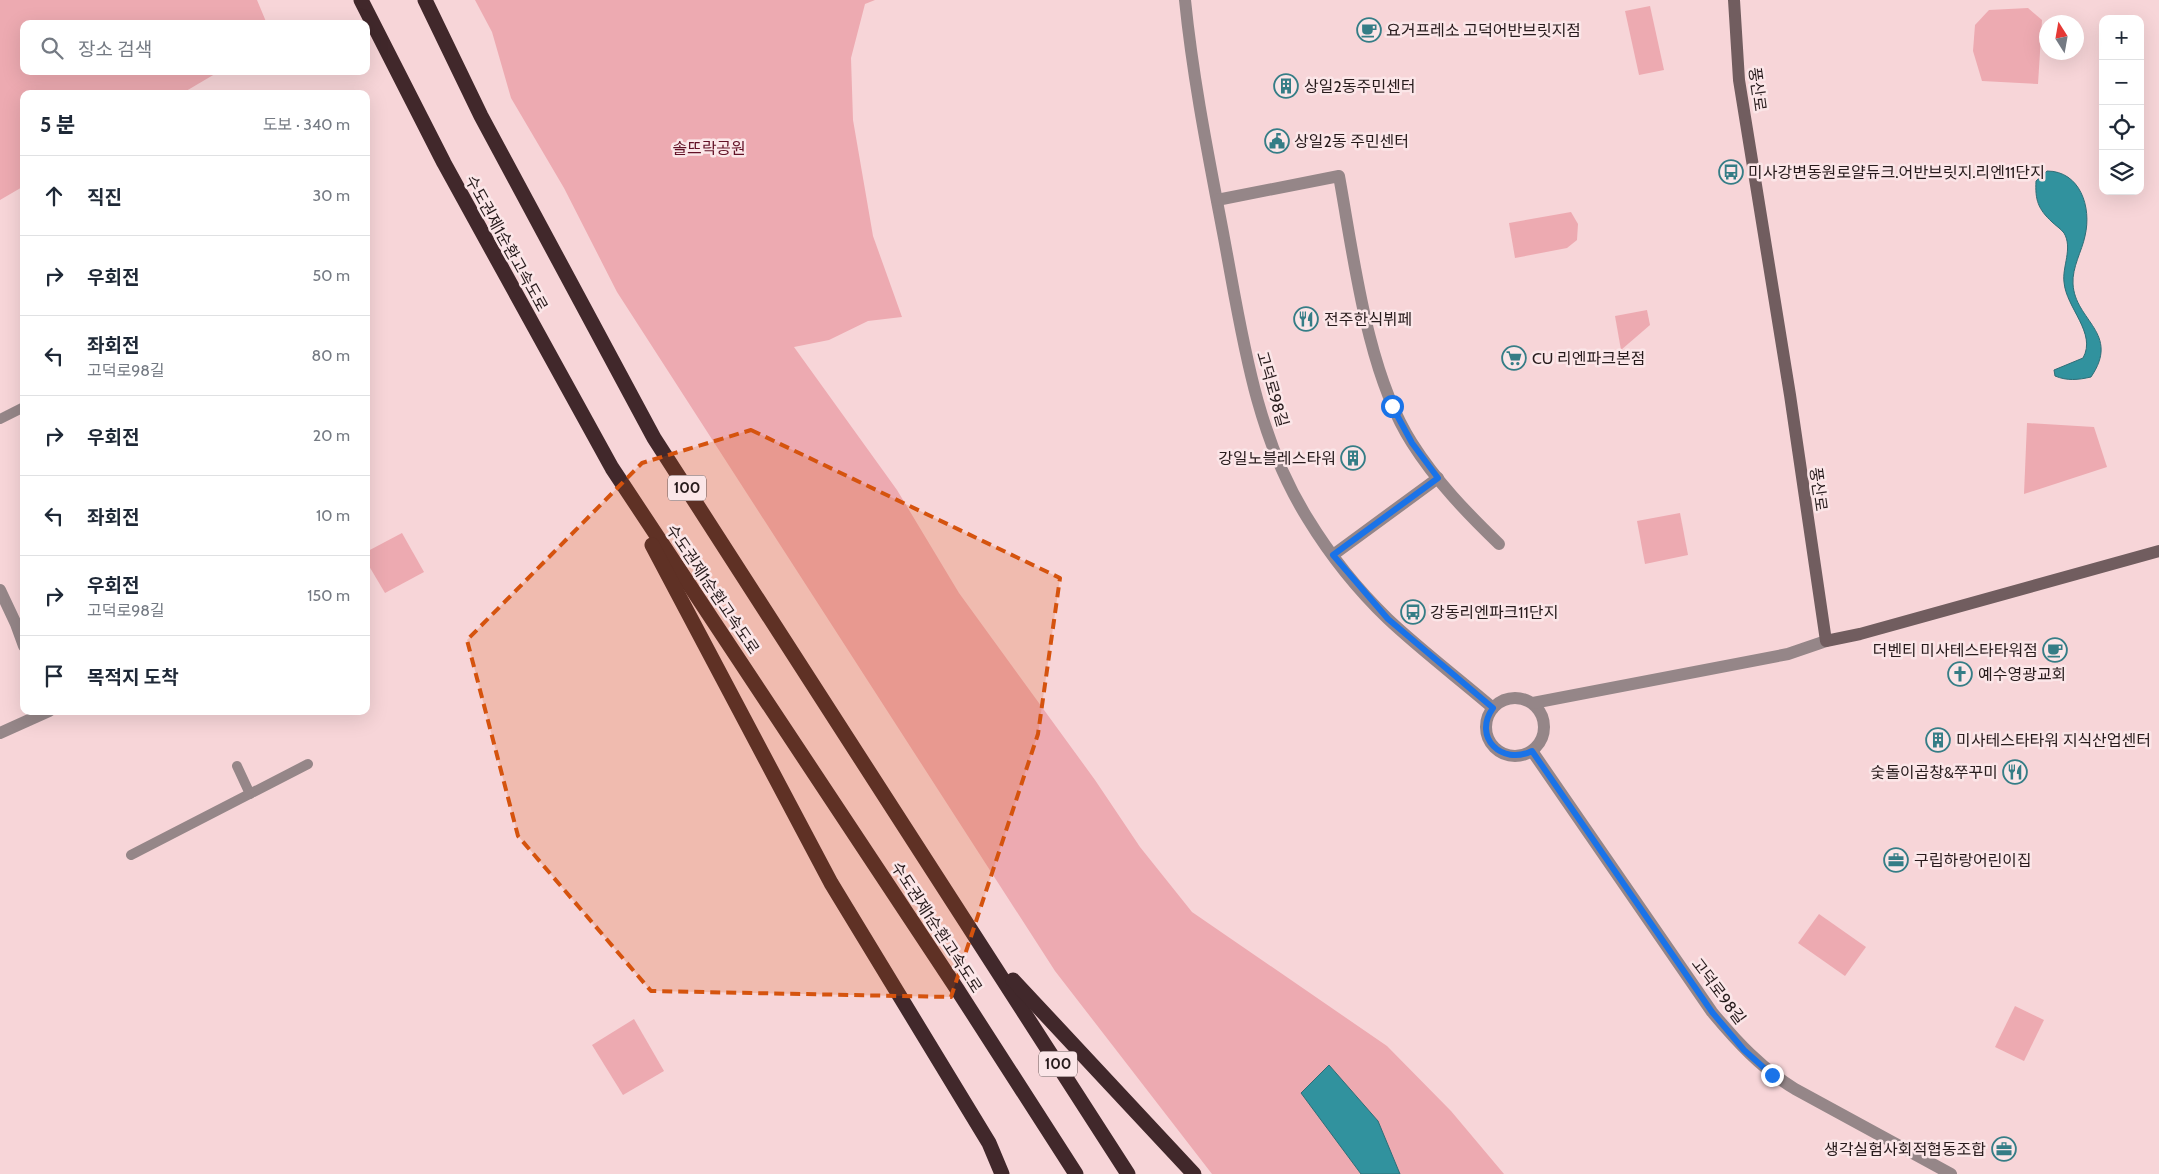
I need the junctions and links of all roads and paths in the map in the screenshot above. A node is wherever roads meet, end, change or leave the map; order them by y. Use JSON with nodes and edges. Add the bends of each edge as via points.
{"nodes":[{"id":1,"x":361,"y":0,"type":"edge"},
{"id":2,"x":425,"y":0,"type":"edge"},
{"id":3,"x":1185,"y":0,"type":"edge"},
{"id":4,"x":1734,"y":0,"type":"edge"},
{"id":5,"x":1217,"y":200,"type":"junction"},
{"id":6,"x":20,"y":410,"type":"edge"},
{"id":7,"x":0,"y":419,"type":"edge"},
{"id":8,"x":612,"y":468,"type":"junction"},
{"id":9,"x":1438,"y":478,"type":"junction"},
{"id":10,"x":1499,"y":544,"type":"dead end"},
{"id":11,"x":2159,"y":551,"type":"edge"},
{"id":12,"x":1333,"y":555,"type":"junction"},
{"id":13,"x":0,"y":590,"type":"edge"},
{"id":14,"x":20,"y":635,"type":"edge"},
{"id":15,"x":1826,"y":641,"type":"junction"},
{"id":16,"x":1533,"y":703,"type":"junction"},
{"id":17,"x":1493,"y":708,"type":"junction"},
{"id":18,"x":40,"y":715,"type":"edge"},
{"id":19,"x":0,"y":733,"type":"edge"},
{"id":20,"x":1532,"y":751,"type":"junction"},
{"id":21,"x":308,"y":764,"type":"dead end"},
{"id":22,"x":237,"y":766,"type":"dead end"},
{"id":23,"x":250,"y":794,"type":"junction"},
{"id":24,"x":131,"y":855,"type":"dead end"},
{"id":25,"x":988,"y":953,"type":"junction"},
{"id":26,"x":989,"y":1143,"type":"junction"},
{"id":27,"x":1002,"y":1174,"type":"edge"},
{"id":28,"x":1010,"y":1174,"type":"edge"},
{"id":29,"x":1076,"y":1174,"type":"edge"},
{"id":30,"x":1128,"y":1174,"type":"edge"},
{"id":31,"x":1194,"y":1174,"type":"edge"},
{"id":32,"x":1951,"y":1174,"type":"edge"}],
"edges":[{"from":1,"to":8,"type":"highway","name":"수도권제1순환고속도로","number":"100","via":[[444,163]]},
{"from":2,"to":25,"type":"highway","name":"수도권제1순환고속도로","number":"100","via":[[482,116],[654,438]]},
{"from":3,"to":5,"type":"street","name":"고덕로98길","via":[[1192,70]]},
{"from":4,"to":15,"type":"street","name":"풍산로","via":[[1739,80]]},
{"from":5,"to":9,"type":"street","via":[[1339,176],[1378,366],[1392,406],[1412,443]]},
{"from":5,"to":12,"type":"street","name":"고덕로98길","via":[[1257,399],[1288,483],[1308,520]]},
{"from":6,"to":7,"type":"lane"},
{"from":8,"to":26,"type":"highway","via":[[831,883]]},
{"from":8,"to":29,"type":"highway","name":"수도권제1순환고속도로","number":"100"},
{"from":9,"to":10,"type":"street"},
{"from":9,"to":12,"type":"street"},
{"from":11,"to":15,"type":"street"},
{"from":12,"to":17,"type":"street","name":"고덕로98길","via":[[1388,619]]},
{"from":13,"to":14,"type":"street"},
{"from":15,"to":16,"type":"street","via":[[1788,654]]},
{"from":16,"to":17,"type":"street","via":[[1515,697]]},
{"from":16,"to":20,"type":"street","via":[[1540,710],[1545,728],[1543,737]]},
{"from":17,"to":20,"type":"street","via":[[1486,728],[1492,745],[1506,755],[1524,755]]},
{"from":18,"to":19,"type":"street"},
{"from":20,"to":32,"type":"street","name":"고덕로98길","via":[[1712,1012],[1744,1050],[1772,1075],[1795,1089]]},
{"from":21,"to":23,"type":"lane"},
{"from":22,"to":23,"type":"lane"},
{"from":23,"to":24,"type":"lane"},
{"from":25,"to":30,"type":"highway","name":"수도권제1순환고속도로","number":"100"},
{"from":25,"to":31,"type":"highway"},
{"from":26,"to":27,"type":"highway"},
{"from":26,"to":28,"type":"highway"}]}
